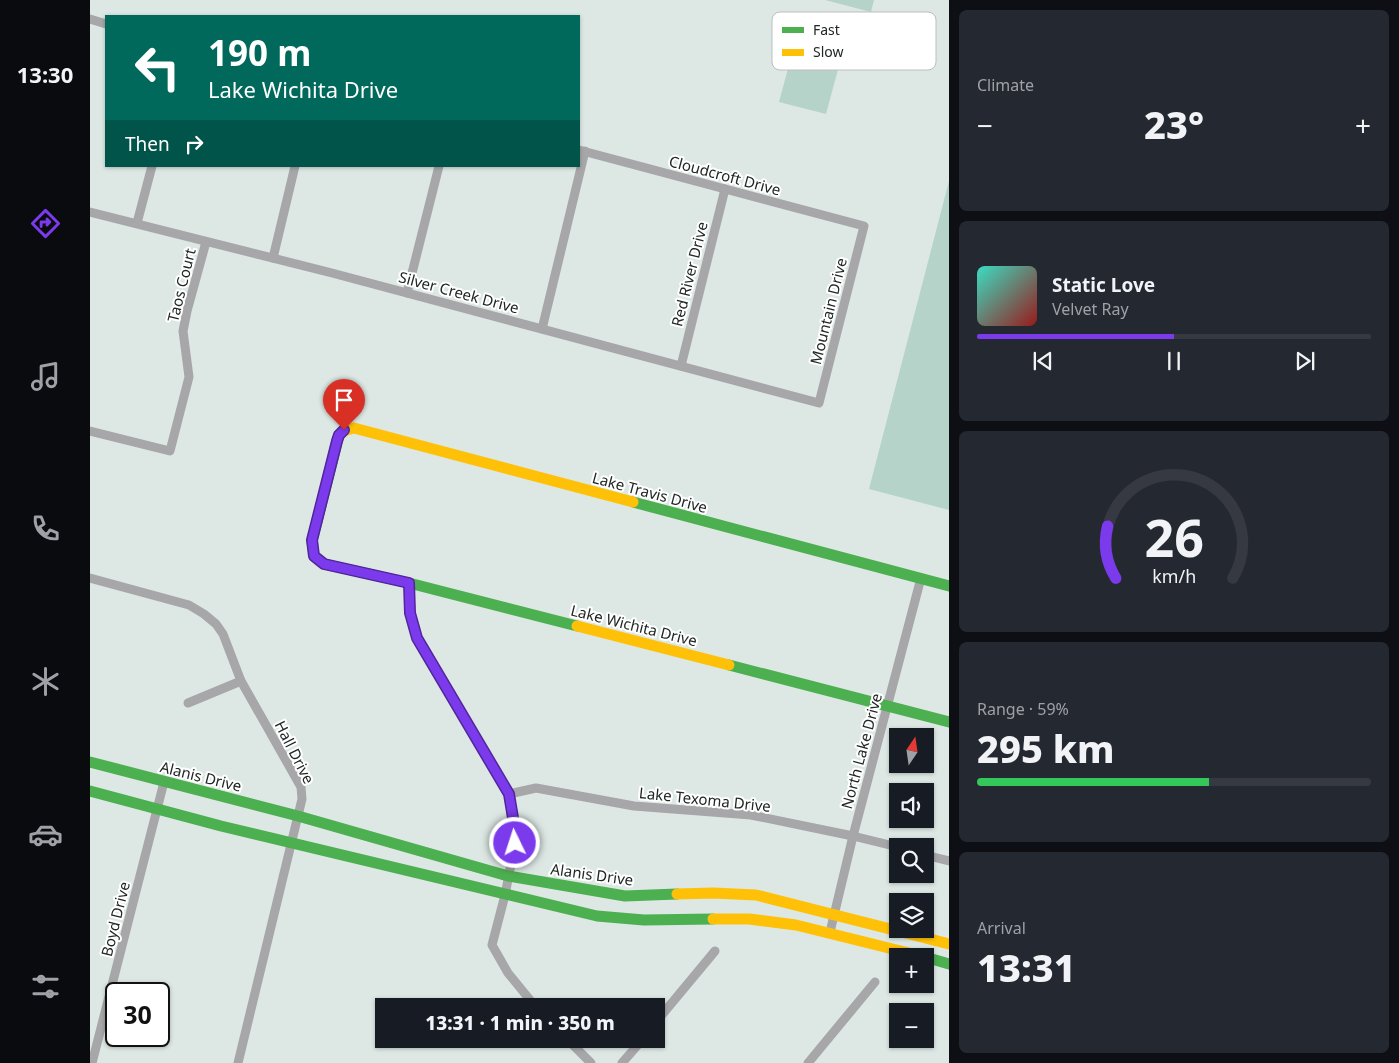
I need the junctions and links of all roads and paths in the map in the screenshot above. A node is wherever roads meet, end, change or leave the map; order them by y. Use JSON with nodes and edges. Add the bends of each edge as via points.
{"nodes":[{"id":1,"x":90,"y":19,"type":"edge"},
{"id":2,"x":105,"y":24,"type":"edge"},
{"id":3,"x":582,"y":151,"type":"edge"},
{"id":4,"x":152,"y":167,"type":"edge"},
{"id":5,"x":295,"y":167,"type":"edge"},
{"id":6,"x":438,"y":167,"type":"edge"},
{"id":7,"x":578,"y":167,"type":"edge"},
{"id":8,"x":725,"y":189,"type":"junction"},
{"id":9,"x":90,"y":212,"type":"edge"},
{"id":10,"x":137,"y":223,"type":"junction"},
{"id":11,"x":864,"y":226,"type":"joint"},
{"id":12,"x":206,"y":242,"type":"junction"},
{"id":13,"x":273,"y":258,"type":"junction"},
{"id":14,"x":407,"y":293,"type":"junction"},
{"id":15,"x":542,"y":329,"type":"junction"},
{"id":16,"x":681,"y":366,"type":"junction"},
{"id":17,"x":819,"y":403,"type":"joint"},
{"id":18,"x":344,"y":430,"type":"joint"},
{"id":19,"x":90,"y":431,"type":"edge"},
{"id":20,"x":90,"y":578,"type":"edge"},
{"id":21,"x":921,"y":578,"type":"junction"},
{"id":22,"x":409,"y":583,"type":"junction"},
{"id":23,"x":949,"y":586,"type":"edge"},
{"id":24,"x":242,"y":682,"type":"junction"},
{"id":25,"x":188,"y":703,"type":"dead end"},
{"id":26,"x":887,"y":706,"type":"junction"},
{"id":27,"x":949,"y":722,"type":"edge"},
{"id":28,"x":90,"y":762,"type":"edge"},
{"id":29,"x":164,"y":782,"type":"junction"},
{"id":30,"x":90,"y":791,"type":"edge"},
{"id":31,"x":509,"y":794,"type":"junction"},
{"id":32,"x":157,"y":809,"type":"junction"},
{"id":33,"x":298,"y":816,"type":"junction"},
{"id":34,"x":853,"y":836,"type":"junction"},
{"id":35,"x":291,"y":842,"type":"junction"},
{"id":36,"x":889,"y":845,"type":"edge"},
{"id":37,"x":934,"y":857,"type":"edge"},
{"id":38,"x":949,"y":861,"type":"edge"},
{"id":39,"x":508,"y":876,"type":"junction"},
{"id":40,"x":505,"y":895,"type":"junction"},
{"id":41,"x":834,"y":914,"type":"junction"},
{"id":42,"x":830,"y":932,"type":"junction"},
{"id":43,"x":949,"y":944,"type":"edge"},
{"id":44,"x":891,"y":948,"type":"edge"},
{"id":45,"x":715,"y":951,"type":"dead end"},
{"id":46,"x":934,"y":960,"type":"edge"},
{"id":47,"x":949,"y":964,"type":"edge"},
{"id":48,"x":875,"y":982,"type":"dead end"},
{"id":49,"x":528,"y":998,"type":"edge"},
{"id":50,"x":665,"y":1011,"type":"edge"},
{"id":51,"x":576,"y":1048,"type":"edge"},
{"id":52,"x":635,"y":1048,"type":"edge"},
{"id":53,"x":92,"y":1063,"type":"edge"},
{"id":54,"x":238,"y":1063,"type":"edge"},
{"id":55,"x":591,"y":1063,"type":"edge"},
{"id":56,"x":622,"y":1063,"type":"edge"},
{"id":57,"x":808,"y":1063,"type":"edge"}],
"edges":[{"from":1,"to":2,"type":"street"},
{"from":3,"to":8,"type":"street","name":"Cloudcroft Drive"},
{"from":4,"to":10,"type":"street"},
{"from":5,"to":13,"type":"street"},
{"from":6,"to":14,"type":"street"},
{"from":7,"to":15,"type":"street"},
{"from":8,"to":11,"type":"street","name":"Cloudcroft Drive"},
{"from":8,"to":16,"type":"street","name":"Red River Drive"},
{"from":9,"to":10,"type":"street","name":"Silver Creek Drive"},
{"from":10,"to":12,"type":"street","name":"Silver Creek Drive"},
{"from":11,"to":17,"type":"street","name":"Mountain Drive"},
{"from":12,"to":13,"type":"street","name":"Silver Creek Drive"},
{"from":12,"to":19,"type":"street","name":"Taos Court","via":[[187,311],[184,331],[189,377],[170,451]]},
{"from":13,"to":14,"type":"street","name":"Silver Creek Drive"},
{"from":14,"to":15,"type":"street","name":"Silver Creek Drive"},
{"from":15,"to":16,"type":"street","name":"Silver Creek Drive"},
{"from":16,"to":17,"type":"street","name":"Silver Creek Drive"},
{"from":18,"to":21,"type":"main road","name":"Lake Travis Drive","via":[[354,428]]},
{"from":18,"to":22,"type":"main road","name":"Lake Wichita Drive","via":[[337,441],[312,540],[314,556],[324,564]]},
{"from":20,"to":24,"type":"street","name":"Hall Drive","via":[[189,606],[204,614],[224,634]]},
{"from":21,"to":23,"type":"main road","name":"Lake Travis Drive"},
{"from":21,"to":26,"type":"street","name":"North Lake Drive"},
{"from":22,"to":26,"type":"main road","name":"Lake Wichita Drive"},
{"from":22,"to":31,"type":"street","via":[[410,613],[417,638]]},
{"from":24,"to":25,"type":"street"},
{"from":24,"to":33,"type":"street","name":"Hall Drive","via":[[301,787]]},
{"from":26,"to":27,"type":"main road","name":"Lake Wichita Drive"},
{"from":26,"to":34,"type":"street","name":"North Lake Drive"},
{"from":28,"to":29,"type":"main road","name":"Alanis Drive"},
{"from":29,"to":32,"type":"street","name":"Boyd Drive"},
{"from":29,"to":33,"type":"main road","name":"Alanis Drive"},
{"from":30,"to":32,"type":"main road"},
{"from":31,"to":34,"type":"street","name":"Lake Texoma Drive","via":[[536,788],[634,806],[750,816]]},
{"from":31,"to":39,"type":"street","via":[[515,843]]},
{"from":32,"to":35,"type":"main road"},
{"from":32,"to":53,"type":"street","name":"Boyd Drive"},
{"from":33,"to":35,"type":"street","name":"Hall Drive"},
{"from":33,"to":39,"type":"main road","name":"Alanis Drive"},
{"from":34,"to":36,"type":"street","name":"Lake Texoma Drive"},
{"from":34,"to":41,"type":"street","name":"North Lake Drive"},
{"from":35,"to":40,"type":"main road"},
{"from":35,"to":54,"type":"street","name":"Hall Drive"},
{"from":37,"to":38,"type":"street"},
{"from":39,"to":40,"type":"street"},
{"from":39,"to":41,"type":"main road","name":"Alanis Drive","via":[[625,896],[756,895]]},
{"from":40,"to":42,"type":"main road","via":[[597,916],[644,920],[749,918]]},
{"from":40,"to":49,"type":"street","via":[[492,945],[508,973]]},
{"from":41,"to":42,"type":"street","name":"North Lake Drive"},
{"from":41,"to":43,"type":"main road","name":"Alanis Drive"},
{"from":42,"to":44,"type":"main road"},
{"from":45,"to":50,"type":"street"},
{"from":46,"to":47,"type":"main road"},
{"from":48,"to":57,"type":"street"},
{"from":51,"to":55,"type":"street"},
{"from":52,"to":56,"type":"street"}]}
